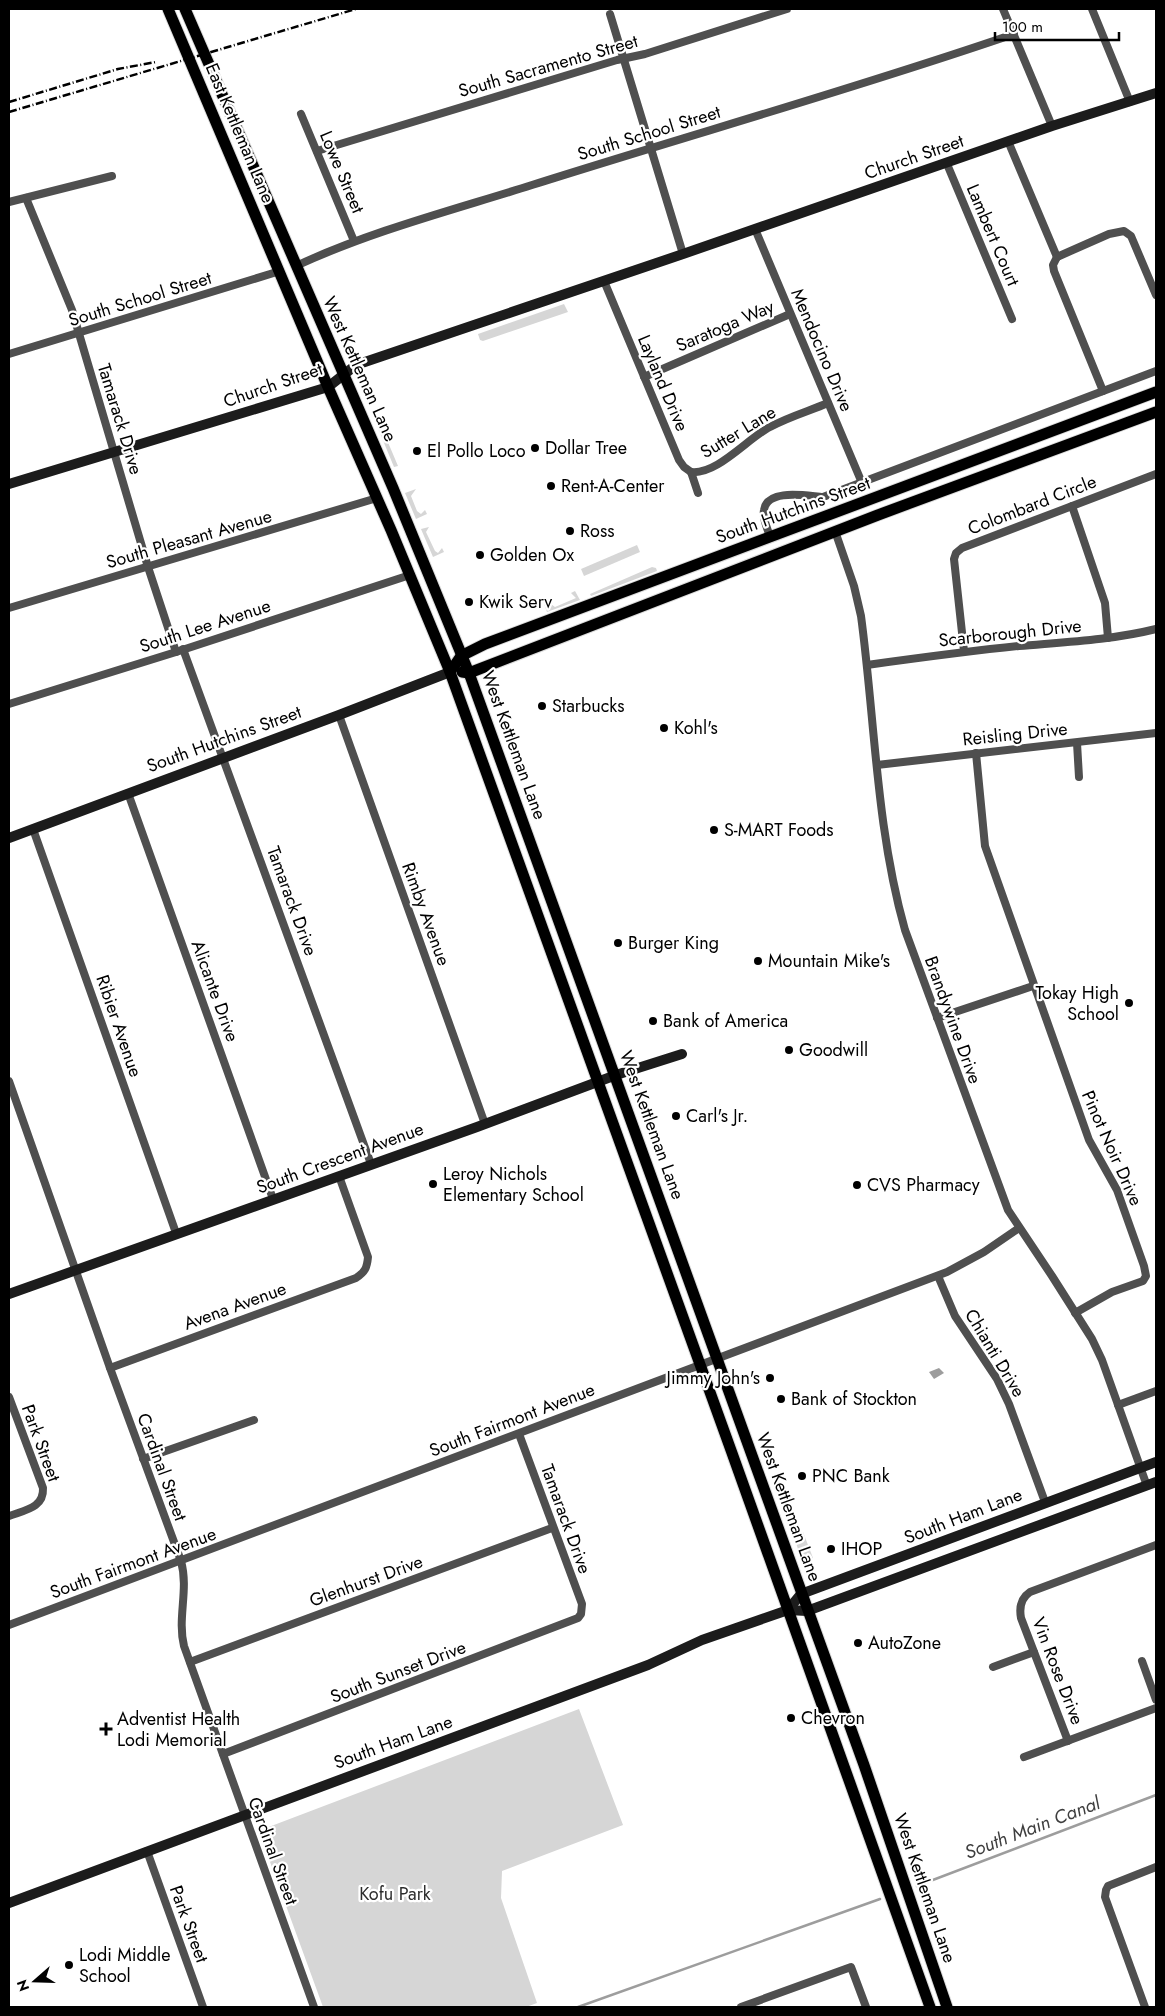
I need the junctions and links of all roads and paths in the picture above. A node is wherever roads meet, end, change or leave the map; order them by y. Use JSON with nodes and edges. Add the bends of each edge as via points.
{"nodes":[{"id":1,"x":168,"y":9,"type":"edge"},
{"id":2,"x":185,"y":9,"type":"edge"},
{"id":3,"x":787,"y":9,"type":"edge"},
{"id":4,"x":1003,"y":9,"type":"edge"},
{"id":5,"x":1092,"y":9,"type":"edge"},
{"id":6,"x":610,"y":14,"type":"dead end"},
{"id":7,"x":1014,"y":34,"type":"junction"},
{"id":8,"x":624,"y":58,"type":"junction"},
{"id":9,"x":1156,"y":93,"type":"edge"},
{"id":10,"x":1130,"y":102,"type":"junction"},
{"id":11,"x":301,"y":114,"type":"dead end"},
{"id":12,"x":1052,"y":126,"type":"junction"},
{"id":13,"x":1008,"y":141,"type":"junction"},
{"id":14,"x":650,"y":147,"type":"junction"},
{"id":15,"x":317,"y":151,"type":"junction"},
{"id":16,"x":947,"y":164,"type":"junction"},
{"id":17,"x":112,"y":176,"type":"dead end"},
{"id":18,"x":26,"y":198,"type":"junction"},
{"id":19,"x":9,"y":202,"type":"edge"},
{"id":20,"x":755,"y":229,"type":"junction"},
{"id":21,"x":354,"y":241,"type":"junction"},
{"id":22,"x":683,"y":254,"type":"junction"},
{"id":23,"x":1057,"y":257,"type":"junction"},
{"id":24,"x":296,"y":266,"type":"junction"},
{"id":25,"x":280,"y":271,"type":"junction"},
{"id":26,"x":604,"y":281,"type":"junction"},
{"id":27,"x":1156,"y":295,"type":"edge"},
{"id":28,"x":790,"y":314,"type":"junction"},
{"id":29,"x":1012,"y":319,"type":"dead end"},
{"id":30,"x":79,"y":334,"type":"junction"},
{"id":31,"x":9,"y":354,"type":"edge"},
{"id":32,"x":1156,"y":371,"type":"edge"},
{"id":33,"x":343,"y":374,"type":"junction"},
{"id":34,"x":644,"y":377,"type":"junction"},
{"id":35,"x":328,"y":387,"type":"junction"},
{"id":36,"x":1103,"y":392,"type":"junction"},
{"id":37,"x":1156,"y":392,"type":"edge"},
{"id":38,"x":828,"y":403,"type":"junction"},
{"id":39,"x":1156,"y":412,"type":"edge"},
{"id":40,"x":115,"y":453,"type":"junction"},
{"id":41,"x":691,"y":472,"type":"junction"},
{"id":42,"x":1156,"y":474,"type":"edge"},
{"id":43,"x":862,"y":483,"type":"junction"},
{"id":44,"x":9,"y":484,"type":"edge"},
{"id":45,"x":698,"y":493,"type":"dead end"},
{"id":46,"x":377,"y":498,"type":"junction"},
{"id":47,"x":1072,"y":506,"type":"junction"},
{"id":48,"x":835,"y":531,"type":"junction"},
{"id":49,"x":770,"y":537,"type":"junction"},
{"id":50,"x":148,"y":567,"type":"junction"},
{"id":51,"x":410,"y":575,"type":"junction"},
{"id":52,"x":621,"y":593,"type":"junction"},
{"id":53,"x":9,"y":608,"type":"edge"},
{"id":54,"x":600,"y":622,"type":"junction"},
{"id":55,"x":1156,"y":629,"type":"edge"},
{"id":56,"x":1108,"y":638,"type":"junction"},
{"id":57,"x":180,"y":650,"type":"junction"},
{"id":58,"x":964,"y":651,"type":"junction"},
{"id":59,"x":461,"y":656,"type":"junction"},
{"id":60,"x":867,"y":665,"type":"junction"},
{"id":61,"x":450,"y":672,"type":"junction"},
{"id":62,"x":469,"y":673,"type":"junction"},
{"id":63,"x":9,"y":704,"type":"edge"},
{"id":64,"x":339,"y":715,"type":"junction"},
{"id":65,"x":1156,"y":733,"type":"edge"},
{"id":66,"x":1077,"y":743,"type":"junction"},
{"id":67,"x":976,"y":753,"type":"junction"},
{"id":68,"x":223,"y":758,"type":"junction"},
{"id":69,"x":877,"y":765,"type":"junction"},
{"id":70,"x":1079,"y":778,"type":"dead end"},
{"id":71,"x":128,"y":793,"type":"junction"},
{"id":72,"x":33,"y":829,"type":"junction"},
{"id":73,"x":508,"y":831,"type":"junction"},
{"id":74,"x":9,"y":838,"type":"edge"},
{"id":75,"x":536,"y":857,"type":"junction"},
{"id":76,"x":1033,"y":986,"type":"junction"},
{"id":77,"x":937,"y":1018,"type":"junction"},
{"id":78,"x":682,"y":1054,"type":"dead end"},
{"id":79,"x":616,"y":1075,"type":"junction"},
{"id":80,"x":9,"y":1081,"type":"edge"},
{"id":81,"x":599,"y":1082,"type":"junction"},
{"id":82,"x":484,"y":1124,"type":"junction"},
{"id":83,"x":371,"y":1164,"type":"junction"},
{"id":84,"x":338,"y":1176,"type":"junction"},
{"id":85,"x":274,"y":1199,"type":"junction"},
{"id":86,"x":1019,"y":1228,"type":"junction"},
{"id":87,"x":176,"y":1233,"type":"junction"},
{"id":88,"x":76,"y":1269,"type":"junction"},
{"id":89,"x":938,"y":1276,"type":"junction"},
{"id":90,"x":9,"y":1294,"type":"edge"},
{"id":91,"x":1075,"y":1313,"type":"junction"},
{"id":92,"x":717,"y":1359,"type":"junction"},
{"id":93,"x":700,"y":1364,"type":"junction"},
{"id":94,"x":110,"y":1368,"type":"junction"},
{"id":95,"x":1156,"y":1391,"type":"edge"},
{"id":96,"x":9,"y":1397,"type":"edge"},
{"id":97,"x":1118,"y":1405,"type":"junction"},
{"id":98,"x":254,"y":1420,"type":"dead end"},
{"id":99,"x":519,"y":1434,"type":"junction"},
{"id":100,"x":143,"y":1459,"type":"junction"},
{"id":101,"x":1156,"y":1462,"type":"edge"},
{"id":102,"x":1140,"y":1468,"type":"junction"},
{"id":103,"x":1151,"y":1484,"type":"edge"},
{"id":104,"x":1045,"y":1502,"type":"junction"},
{"id":105,"x":9,"y":1516,"type":"edge"},
{"id":106,"x":552,"y":1528,"type":"junction"},
{"id":107,"x":1156,"y":1545,"type":"edge"},
{"id":108,"x":181,"y":1561,"type":"junction"},
{"id":109,"x":801,"y":1594,"type":"junction"},
{"id":110,"x":788,"y":1610,"type":"junction"},
{"id":111,"x":807,"y":1611,"type":"junction"},
{"id":112,"x":581,"y":1614,"type":"joint"},
{"id":113,"x":9,"y":1625,"type":"edge"},
{"id":114,"x":1034,"y":1652,"type":"junction"},
{"id":115,"x":1142,"y":1661,"type":"dead end"},
{"id":116,"x":190,"y":1662,"type":"junction"},
{"id":117,"x":993,"y":1667,"type":"dead end"},
{"id":118,"x":1156,"y":1700,"type":"edge"},
{"id":119,"x":1156,"y":1708,"type":"edge"},
{"id":120,"x":1068,"y":1741,"type":"junction"},
{"id":121,"x":223,"y":1754,"type":"junction"},
{"id":122,"x":1024,"y":1758,"type":"dead end"},
{"id":123,"x":245,"y":1814,"type":"junction"},
{"id":124,"x":147,"y":1851,"type":"junction"},
{"id":125,"x":1156,"y":1867,"type":"edge"},
{"id":126,"x":9,"y":1903,"type":"edge"},
{"id":127,"x":203,"y":2007,"type":"edge"},
{"id":128,"x":314,"y":2007,"type":"edge"},
{"id":129,"x":741,"y":2007,"type":"edge"},
{"id":130,"x":866,"y":2007,"type":"edge"},
{"id":131,"x":930,"y":2007,"type":"edge"},
{"id":132,"x":947,"y":2007,"type":"edge"},
{"id":133,"x":1145,"y":2007,"type":"edge"}],
"edges":[{"from":1,"to":25,"type":"main road","name":"East Kettleman Lane"},
{"from":2,"to":24,"type":"main road","name":"East Kettleman Lane"},
{"from":3,"to":8,"type":"street","name":"South Sacramento Street"},
{"from":4,"to":7,"type":"street"},
{"from":5,"to":10,"type":"street"},
{"from":6,"to":8,"type":"street"},
{"from":7,"to":12,"type":"street"},
{"from":7,"to":14,"type":"street","name":"South School Street","via":[[841,91]]},
{"from":8,"to":14,"type":"street"},
{"from":8,"to":15,"type":"street","name":"South Sacramento Street"},
{"from":9,"to":10,"type":"main road","name":"Church Street"},
{"from":10,"to":12,"type":"main road","name":"Church Street"},
{"from":11,"to":15,"type":"street","name":"Lowe Street"},
{"from":12,"to":13,"type":"main road","name":"Church Street"},
{"from":13,"to":16,"type":"main road","name":"Church Street"},
{"from":13,"to":23,"type":"street"},
{"from":14,"to":21,"type":"street","name":"South School Street"},
{"from":14,"to":22,"type":"street"},
{"from":15,"to":21,"type":"street","name":"Lowe Street"},
{"from":16,"to":20,"type":"main road","name":"Church Street"},
{"from":16,"to":29,"type":"street","name":"Lambert Court"},
{"from":17,"to":18,"type":"street"},
{"from":18,"to":19,"type":"street"},
{"from":18,"to":30,"type":"street","name":"Tamarack Drive"},
{"from":20,"to":22,"type":"main road","name":"Church Street"},
{"from":20,"to":28,"type":"street","name":"Mendocino Drive"},
{"from":21,"to":24,"type":"street","name":"South School Street"},
{"from":22,"to":26,"type":"main road","name":"Church Street"},
{"from":23,"to":27,"type":"street","via":[[1124,230],[1131,236]]},
{"from":23,"to":36,"type":"street","via":[[1054,271]]},
{"from":24,"to":33,"type":"main road","name":"West Kettleman Lane"},
{"from":25,"to":30,"type":"street","name":"South School Street"},
{"from":25,"to":35,"type":"main road","name":"West Kettleman Lane"},
{"from":26,"to":33,"type":"main road","name":"Church Street","via":[[356,365]]},
{"from":26,"to":34,"type":"street","name":"Layland Drive"},
{"from":28,"to":34,"type":"street","name":"Saratoga Way"},
{"from":28,"to":38,"type":"street","name":"Mendocino Drive"},
{"from":30,"to":31,"type":"street","name":"South School Street"},
{"from":30,"to":40,"type":"street","name":"Tamarack Drive"},
{"from":32,"to":36,"type":"street"},
{"from":33,"to":35,"type":"main road","name":"Church Street"},
{"from":33,"to":59,"type":"main road","name":"West Kettleman Lane"},
{"from":34,"to":41,"type":"street","name":"Layland Drive","via":[[679,460]]},
{"from":35,"to":40,"type":"main road","name":"Church Street"},
{"from":35,"to":46,"type":"main road","name":"West Kettleman Lane"},
{"from":36,"to":43,"type":"street"},
{"from":37,"to":49,"type":"main road","name":"South Hutchins Street"},
{"from":38,"to":41,"type":"street","name":"Sutter Lane","via":[[770,427],[712,466]]},
{"from":38,"to":43,"type":"street","name":"Mendocino Drive"},
{"from":39,"to":48,"type":"main road","name":"South Hutchins Street"},
{"from":40,"to":44,"type":"main road","name":"Church Street"},
{"from":40,"to":50,"type":"street","name":"Tamarack Drive"},
{"from":41,"to":45,"type":"street","name":"Layland Drive"},
{"from":42,"to":47,"type":"street","name":"Colombard Circle"},
{"from":43,"to":49,"type":"street","via":[[823,496],[774,497],[767,502],[764,511]]},
{"from":46,"to":50,"type":"street","name":"South Pleasant Avenue"},
{"from":46,"to":51,"type":"main road","name":"West Kettleman Lane"},
{"from":47,"to":56,"type":"street","via":[[1105,603]]},
{"from":47,"to":58,"type":"street","name":"Colombard Circle","via":[[956,553],[954,560]]},
{"from":48,"to":54,"type":"main road","name":"South Hutchins Street"},
{"from":48,"to":60,"type":"street","name":"Brandywine Drive","via":[[854,586]]},
{"from":49,"to":52,"type":"main road","name":"South Hutchins Street"},
{"from":50,"to":53,"type":"street","name":"South Pleasant Avenue"},
{"from":50,"to":57,"type":"street","name":"Tamarack Drive"},
{"from":51,"to":57,"type":"street","name":"South Lee Avenue"},
{"from":51,"to":61,"type":"main road","name":"West Kettleman Lane"},
{"from":52,"to":54,"type":"main road","via":[[606,606]]},
{"from":52,"to":59,"type":"main road","name":"South Hutchins Street"},
{"from":54,"to":62,"type":"main road","name":"South Hutchins Street"},
{"from":55,"to":56,"type":"street","name":"Scarborough Drive"},
{"from":56,"to":58,"type":"street","name":"Scarborough Drive"},
{"from":57,"to":63,"type":"street","name":"South Lee Avenue"},
{"from":57,"to":68,"type":"street","name":"Tamarack Drive"},
{"from":58,"to":60,"type":"street","name":"Scarborough Drive"},
{"from":59,"to":61,"type":"main road","name":"South Hutchins Street"},
{"from":59,"to":62,"type":"main road","name":"West Kettleman Lane"},
{"from":60,"to":69,"type":"street","name":"Brandywine Drive"},
{"from":61,"to":62,"type":"main road","name":"South Hutchins Street"},
{"from":61,"to":64,"type":"main road","name":"South Hutchins Street"},
{"from":61,"to":73,"type":"main road","name":"West Kettleman Lane"},
{"from":62,"to":75,"type":"main road","name":"West Kettleman Lane"},
{"from":64,"to":68,"type":"main road","name":"South Hutchins Street"},
{"from":64,"to":82,"type":"street","name":"Rimby Avenue"},
{"from":65,"to":66,"type":"street","name":"Reisling Drive"},
{"from":66,"to":67,"type":"street","name":"Reisling Drive"},
{"from":66,"to":70,"type":"street"},
{"from":67,"to":69,"type":"street","name":"Reisling Drive"},
{"from":67,"to":76,"type":"street","name":"Pinot Noir Drive","via":[[985,846]]},
{"from":68,"to":71,"type":"main road","name":"South Hutchins Street"},
{"from":68,"to":83,"type":"street","name":"Tamarack Drive"},
{"from":69,"to":77,"type":"street","name":"Brandywine Drive","via":[[892,886]]},
{"from":71,"to":72,"type":"main road","name":"South Hutchins Street"},
{"from":71,"to":85,"type":"street","name":"Alicante Drive"},
{"from":72,"to":74,"type":"main road","name":"South Hutchins Street"},
{"from":72,"to":87,"type":"street","name":"Ribier Avenue"},
{"from":73,"to":75,"type":"main road"},
{"from":73,"to":81,"type":"main road","name":"West Kettleman Lane"},
{"from":75,"to":79,"type":"main road","name":"West Kettleman Lane"},
{"from":76,"to":77,"type":"street"},
{"from":76,"to":91,"type":"street","name":"Pinot Noir Drive","via":[[1089,1140],[1117,1190],[1146,1276],[1142,1281]]},
{"from":77,"to":86,"type":"street","name":"Brandywine Drive","via":[[1008,1210]]},
{"from":78,"to":79,"type":"main road","name":"South Crescent Avenue"},
{"from":79,"to":81,"type":"main road","name":"South Crescent Avenue"},
{"from":79,"to":92,"type":"main road","name":"West Kettleman Lane"},
{"from":80,"to":88,"type":"street","name":"Cardinal Street"},
{"from":81,"to":82,"type":"main road","name":"South Crescent Avenue"},
{"from":81,"to":93,"type":"main road","name":"West Kettleman Lane"},
{"from":82,"to":83,"type":"main road","name":"South Crescent Avenue"},
{"from":83,"to":84,"type":"main road","name":"South Crescent Avenue"},
{"from":84,"to":85,"type":"main road","name":"South Crescent Avenue"},
{"from":84,"to":94,"type":"street","name":"Avena Avenue","via":[[368,1257],[367,1268],[356,1278]]},
{"from":85,"to":87,"type":"main road","name":"South Crescent Avenue"},
{"from":86,"to":89,"type":"street","name":"South Fairmont Avenue","via":[[984,1252]]},
{"from":86,"to":91,"type":"street","name":"Brandywine Drive"},
{"from":87,"to":88,"type":"main road","name":"South Crescent Avenue"},
{"from":88,"to":90,"type":"main road","name":"South Crescent Avenue"},
{"from":88,"to":94,"type":"street","name":"Cardinal Street"},
{"from":89,"to":92,"type":"street","name":"South Fairmont Avenue"},
{"from":89,"to":104,"type":"street","name":"Chianti Drive","via":[[955,1316],[997,1379],[1009,1404]]},
{"from":91,"to":97,"type":"street","name":"Brandywine Drive","via":[[1102,1360]]},
{"from":92,"to":93,"type":"street","name":"South Fairmont Avenue"},
{"from":92,"to":109,"type":"main road","name":"West Kettleman Lane"},
{"from":93,"to":99,"type":"street","name":"South Fairmont Avenue"},
{"from":93,"to":110,"type":"main road","name":"West Kettleman Lane"},
{"from":94,"to":100,"type":"street","name":"Cardinal Street"},
{"from":95,"to":97,"type":"street"},
{"from":96,"to":105,"type":"street","name":"Park Street","via":[[43,1488],[42,1499],[35,1507]]},
{"from":97,"to":102,"type":"street","name":"Brandywine Drive"},
{"from":98,"to":100,"type":"street"},
{"from":99,"to":106,"type":"street","name":"Tamarack Drive"},
{"from":99,"to":108,"type":"street","name":"South Fairmont Avenue"},
{"from":100,"to":108,"type":"street","name":"Cardinal Street"},
{"from":101,"to":102,"type":"main road","name":"South Ham Lane"},
{"from":102,"to":103,"type":"street","name":"Brandywine Drive"},
{"from":102,"to":104,"type":"main road","name":"South Ham Lane"},
{"from":103,"to":111,"type":"main road","name":"South Ham Lane"},
{"from":104,"to":109,"type":"main road","name":"South Ham Lane"},
{"from":106,"to":112,"type":"street","name":"Tamarack Drive","via":[[582,1604]]},
{"from":106,"to":116,"type":"street","name":"Glenhurst Drive"},
{"from":107,"to":114,"type":"street","name":"Vin Rose Drive","via":[[1025,1596],[1021,1604],[1021,1618]]},
{"from":108,"to":113,"type":"street","name":"South Fairmont Avenue"},
{"from":108,"to":116,"type":"street","name":"Cardinal Street","via":[[185,1574],[181,1632]]},
{"from":109,"to":110,"type":"main road"},
{"from":109,"to":111,"type":"main road","name":"West Kettleman Lane"},
{"from":110,"to":111,"type":"main road","name":"South Ham Lane"},
{"from":110,"to":123,"type":"main road","name":"South Ham Lane","via":[[702,1640],[639,1669]]},
{"from":110,"to":131,"type":"main road","name":"West Kettleman Lane"},
{"from":111,"to":132,"type":"main road","name":"West Kettleman Lane"},
{"from":112,"to":121,"type":"street","name":"South Sunset Drive","via":[[576,1621]]},
{"from":114,"to":117,"type":"street"},
{"from":114,"to":120,"type":"street","name":"Vin Rose Drive"},
{"from":115,"to":118,"type":"street"},
{"from":116,"to":121,"type":"street","name":"Cardinal Street"},
{"from":119,"to":120,"type":"street"},
{"from":120,"to":122,"type":"street"},
{"from":121,"to":123,"type":"street","name":"Cardinal Street"},
{"from":123,"to":124,"type":"main road","name":"South Ham Lane"},
{"from":123,"to":128,"type":"street","name":"Cardinal Street"},
{"from":124,"to":126,"type":"main road","name":"South Ham Lane"},
{"from":124,"to":127,"type":"street","name":"Park Street"},
{"from":125,"to":133,"type":"street","via":[[1108,1886],[1105,1897]]},
{"from":129,"to":130,"type":"street","via":[[851,1967]]}]}
